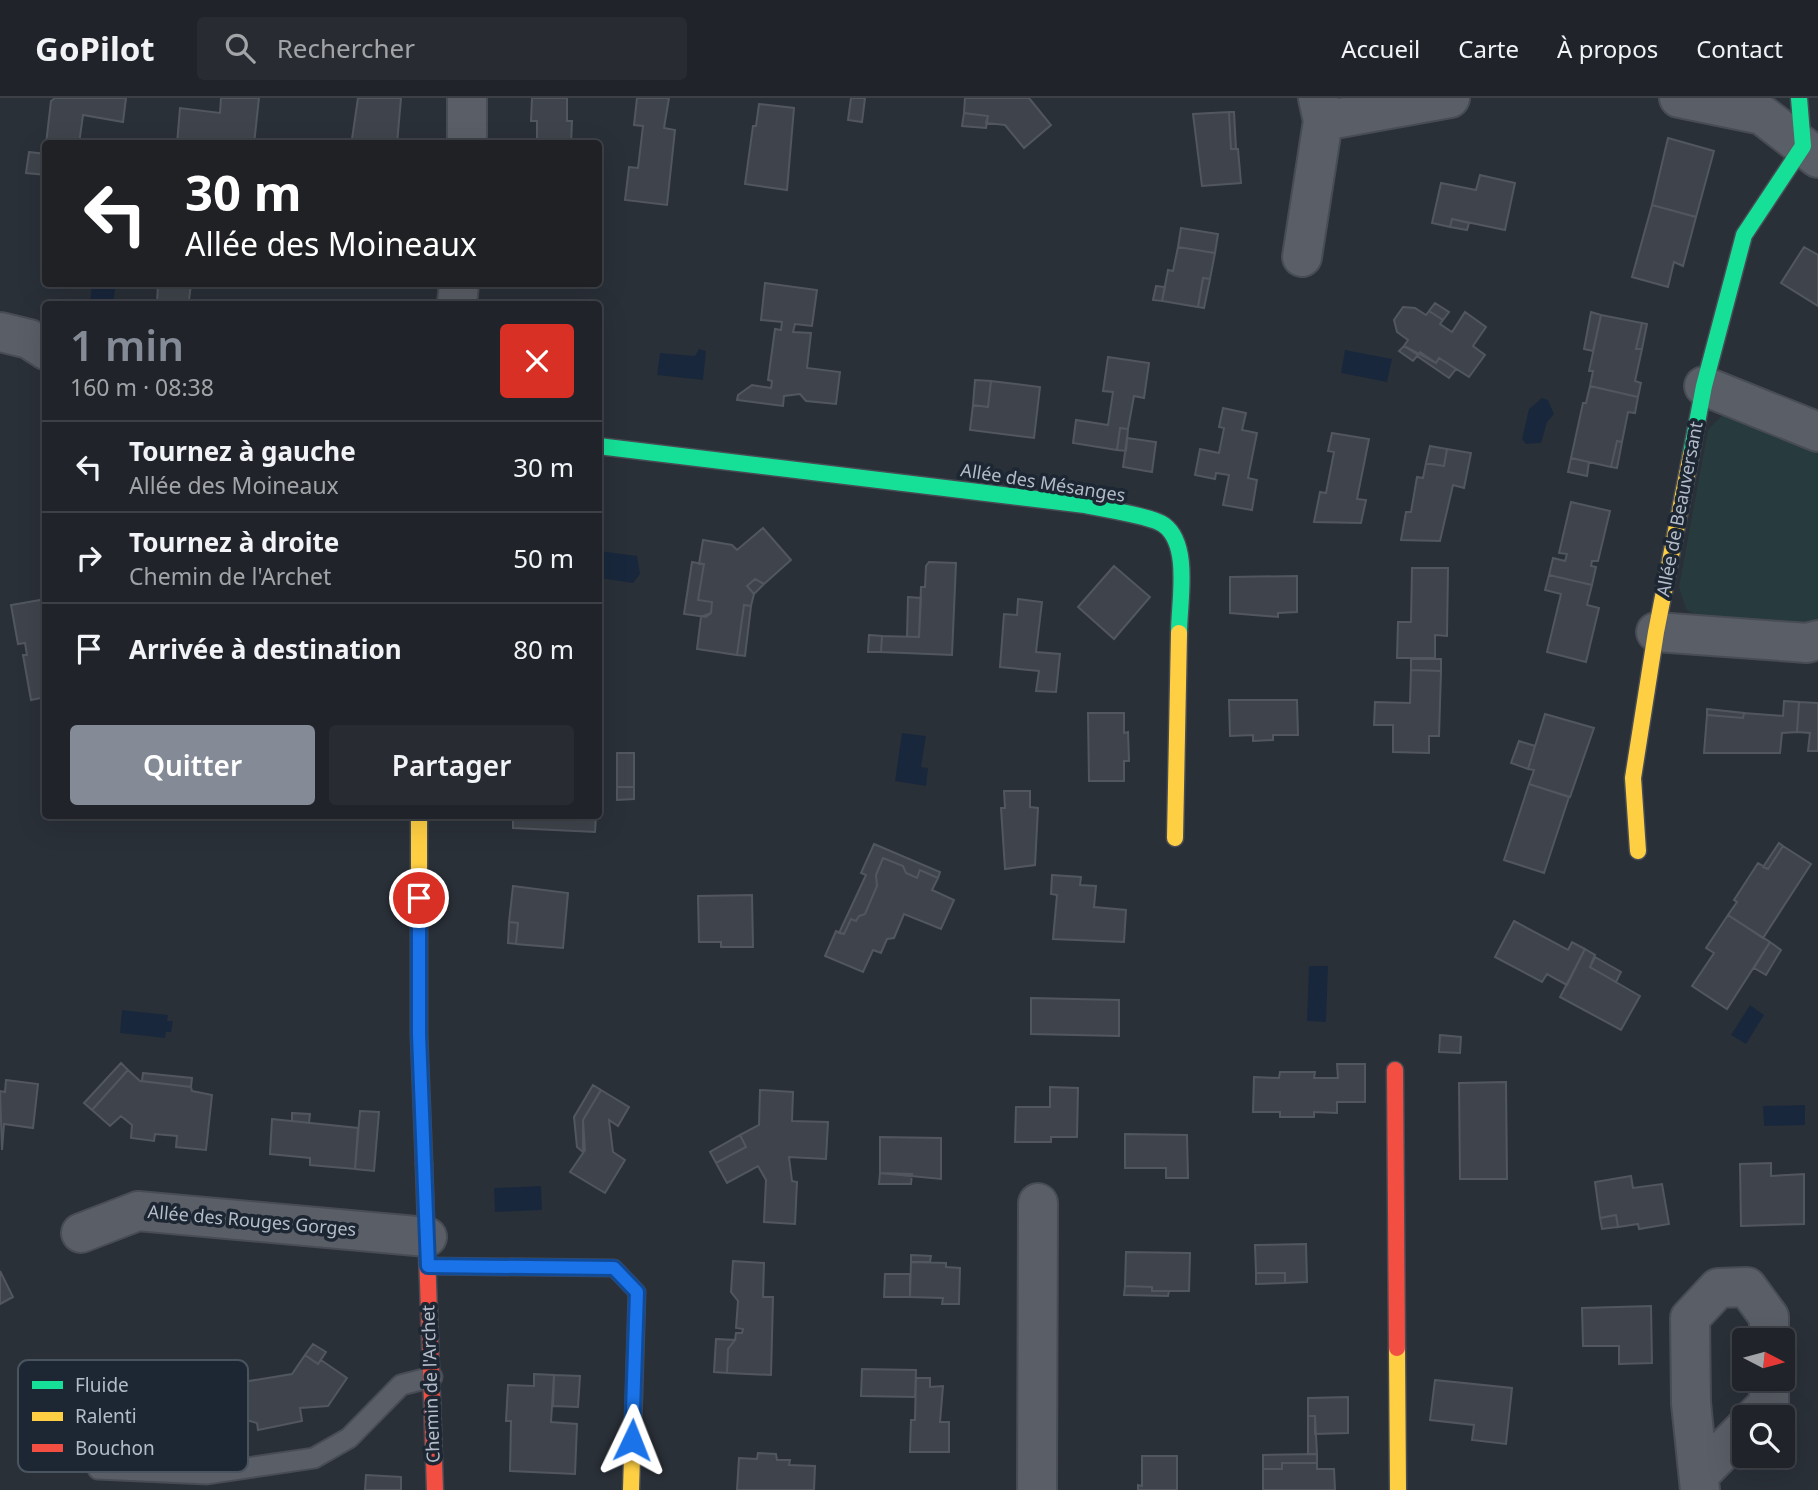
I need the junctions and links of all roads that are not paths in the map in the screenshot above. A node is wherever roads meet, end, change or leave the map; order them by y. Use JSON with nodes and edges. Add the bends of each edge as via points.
{"nodes":[{"id":1,"x":467,"y":98,"type":"edge"},
{"id":2,"x":1450,"y":98,"type":"edge"},
{"id":3,"x":1679,"y":98,"type":"edge"},
{"id":4,"x":1799,"y":98,"type":"edge"},
{"id":5,"x":1321,"y":109,"type":"edge"},
{"id":6,"x":467,"y":140,"type":"edge"},
{"id":7,"x":1810,"y":152,"type":"edge"},
{"id":8,"x":1302,"y":257,"type":"dead end"},
{"id":9,"x":0,"y":332,"type":"edge"},
{"id":10,"x":42,"y":347,"type":"edge"},
{"id":11,"x":1704,"y":386,"type":"junction"},
{"id":12,"x":1818,"y":432,"type":"edge"},
{"id":13,"x":602,"y":446,"type":"edge"},
{"id":14,"x":1656,"y":632,"type":"junction"},
{"id":15,"x":1818,"y":640,"type":"edge"},
{"id":16,"x":419,"y":819,"type":"edge"},
{"id":17,"x":1175,"y":838,"type":"dead end"},
{"id":18,"x":1638,"y":851,"type":"dead end"},
{"id":19,"x":1395,"y":1070,"type":"dead end"},
{"id":20,"x":1038,"y":1203,"type":"dead end"},
{"id":21,"x":81,"y":1233,"type":"dead end"},
{"id":22,"x":427,"y":1251,"type":"junction"},
{"id":23,"x":1769,"y":1328,"type":"edge"},
{"id":24,"x":432,"y":1377,"type":"junction"},
{"id":25,"x":1732,"y":1444,"type":"edge"},
{"id":26,"x":248,"y":1468,"type":"edge"},
{"id":27,"x":163,"y":1472,"type":"edge"},
{"id":28,"x":220,"y":1472,"type":"edge"},
{"id":29,"x":1700,"y":1482,"type":"edge"},
{"id":30,"x":435,"y":1490,"type":"edge"},
{"id":31,"x":631,"y":1490,"type":"edge"},
{"id":32,"x":1037,"y":1490,"type":"edge"},
{"id":33,"x":1398,"y":1490,"type":"edge"}],
"edges":[{"from":1,"to":6,"type":"street"},
{"from":2,"to":5,"type":"street"},
{"from":3,"to":7,"type":"street","via":[[1762,115]]},
{"from":4,"to":7,"type":"street"},
{"from":5,"to":8,"type":"street"},
{"from":7,"to":11,"type":"street","name":"Allée de Beauversant","via":[[1744,234]]},
{"from":9,"to":10,"type":"street"},
{"from":11,"to":12,"type":"street"},
{"from":11,"to":14,"type":"street","name":"Allée de Beauversant"},
{"from":13,"to":17,"type":"street","name":"Allée des Mésanges","via":[[1085,505],[1162,523],[1177,538],[1180,565]]},
{"from":14,"to":15,"type":"street","via":[[1807,643]]},
{"from":14,"to":18,"type":"street","name":"Allée de Beauversant","via":[[1633,778]]},
{"from":16,"to":22,"type":"street","name":"Chemin de l'Archet","via":[[419,1035]]},
{"from":19,"to":33,"type":"street"},
{"from":20,"to":32,"type":"street"},
{"from":21,"to":22,"type":"street","name":"Allée des Rouges Gorges","via":[[138,1211]]},
{"from":22,"to":24,"type":"street","name":"Chemin de l'Archet"},
{"from":22,"to":31,"type":"street","via":[[614,1268],[637,1292]]},
{"from":23,"to":29,"type":"street","via":[[1769,1317],[1747,1287],[1718,1288],[1690,1318],[1691,1403]]},
{"from":24,"to":26,"type":"lane","via":[[401,1385],[349,1438],[314,1458]]},
{"from":24,"to":30,"type":"street","name":"Chemin de l'Archet"},
{"from":25,"to":29,"type":"street"},
{"from":27,"to":28,"type":"lane"}]}
